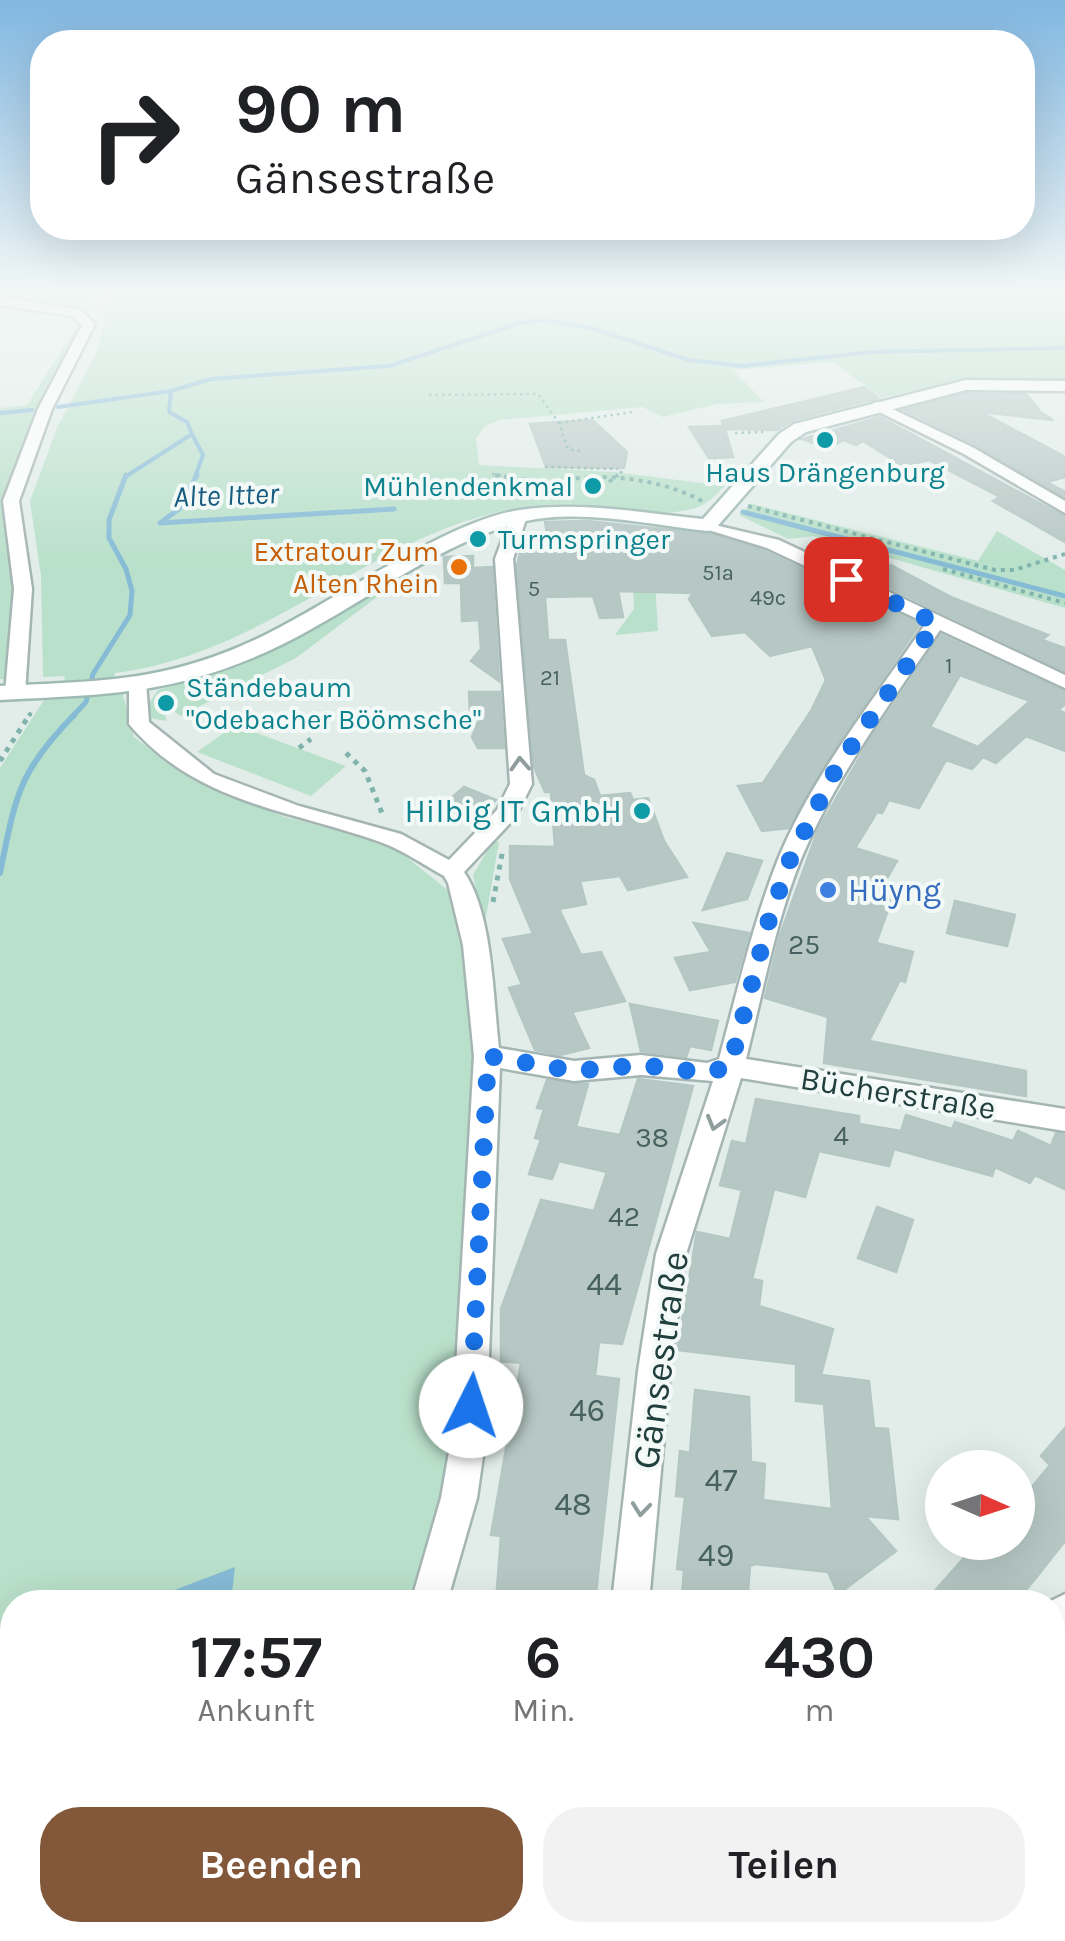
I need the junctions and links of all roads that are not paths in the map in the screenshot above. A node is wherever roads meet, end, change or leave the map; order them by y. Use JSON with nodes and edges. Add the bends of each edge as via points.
{"nodes":[{"id":1,"x":60,"y":382,"type":"edge"},
{"id":2,"x":1065,"y":386,"type":"edge"},
{"id":3,"x":878,"y":406,"type":"junction"},
{"id":4,"x":1061,"y":502,"type":"edge"},
{"id":5,"x":514,"y":510,"type":"junction"},
{"id":6,"x":708,"y":525,"type":"junction"},
{"id":7,"x":936,"y":623,"type":"junction"},
{"id":8,"x":1065,"y":682,"type":"edge"},
{"id":9,"x":130,"y":686,"type":"junction"},
{"id":10,"x":29,"y":693,"type":"edge"},
{"id":11,"x":452,"y":870,"type":"junction"},
{"id":12,"x":488,"y":1056,"type":"junction"},
{"id":13,"x":730,"y":1066,"type":"junction"},
{"id":14,"x":1065,"y":1120,"type":"edge"},
{"id":15,"x":432,"y":1590,"type":"edge"},
{"id":16,"x":632,"y":1590,"type":"edge"}],
"edges":[{"from":1,"to":10,"type":"street","via":[[12,501]]},
{"from":2,"to":3,"type":"street","via":[[966,385]]},
{"from":3,"to":4,"type":"street"},
{"from":3,"to":6,"type":"street","via":[[792,432],[717,505]]},
{"from":5,"to":6,"type":"street"},
{"from":5,"to":9,"type":"street","via":[[242,655],[187,676]]},
{"from":11,"to":5,"type":"street","one_way":true,"via":[[518,798],[521,784],[504,559]]},
{"from":6,"to":7,"type":"street","via":[[773,544]]},
{"from":7,"to":8,"type":"street"},
{"from":7,"to":13,"type":"street","name":"Gänsestraße","via":[[836,769],[790,860]]},
{"from":9,"to":10,"type":"street"},
{"from":9,"to":11,"type":"street","via":[[139,724],[206,779],[393,839]]},
{"from":11,"to":12,"type":"street","via":[[474,945]]},
{"from":12,"to":13,"type":"street","via":[[574,1071],[642,1065],[707,1073]]},
{"from":12,"to":15,"type":"street","via":[[469,1435]]},
{"from":13,"to":14,"type":"street","name":"Bücherstraße"},
{"from":13,"to":16,"type":"street","name":"Gänsestraße","one_way":true,"via":[[670,1254]]}]}
